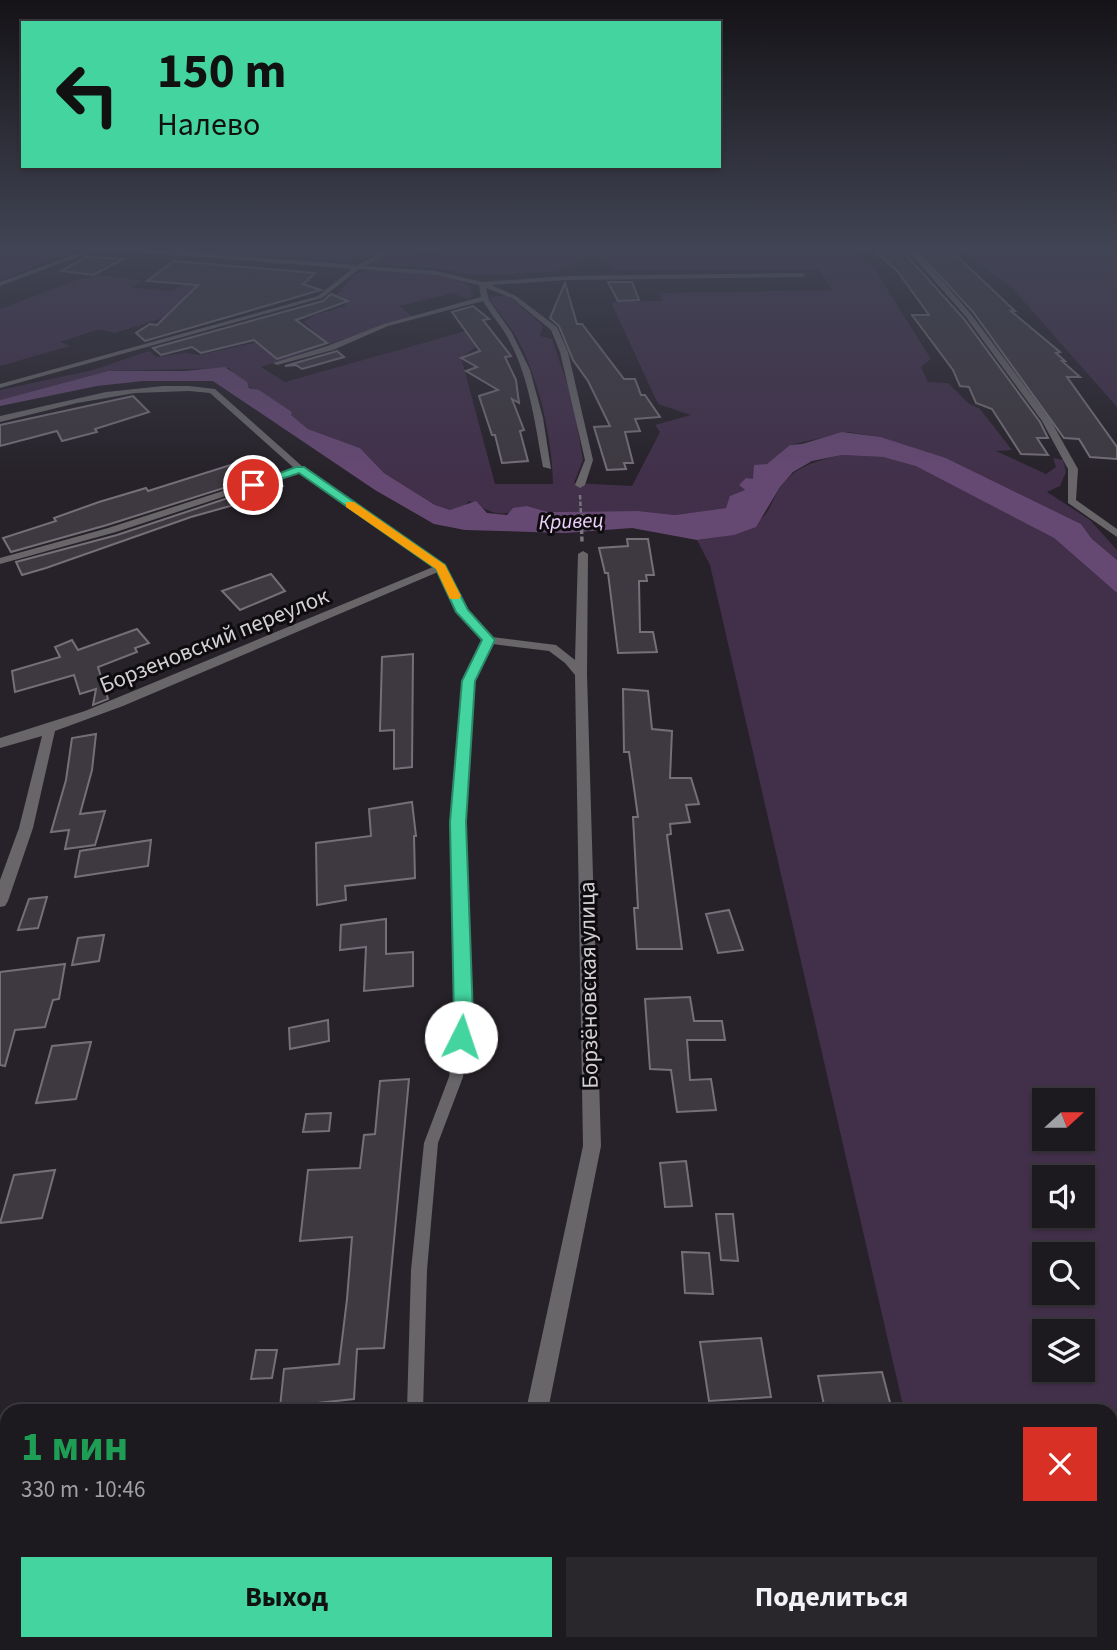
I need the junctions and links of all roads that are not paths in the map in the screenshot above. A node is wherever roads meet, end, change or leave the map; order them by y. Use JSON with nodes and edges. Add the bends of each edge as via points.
{"nodes":[{"id":1,"x":223,"y":324,"type":"edge"},
{"id":2,"x":390,"y":324,"type":"edge"},
{"id":3,"x":501,"y":324,"type":"edge"},
{"id":4,"x":548,"y":324,"type":"edge"},
{"id":5,"x":973,"y":324,"type":"edge"},
{"id":6,"x":277,"y":363,"type":"dead end"},
{"id":7,"x":0,"y":386,"type":"edge"},
{"id":8,"x":0,"y":419,"type":"edge"},
{"id":9,"x":548,"y":467,"type":"dead end"},
{"id":10,"x":300,"y":469,"type":"junction"},
{"id":11,"x":579,"y":485,"type":"road end"},
{"id":12,"x":1117,"y":534,"type":"edge"},
{"id":13,"x":583,"y":554,"type":"road end"},
{"id":14,"x":0,"y":561,"type":"edge"},
{"id":15,"x":441,"y":567,"type":"junction"},
{"id":16,"x":489,"y":640,"type":"junction"},
{"id":17,"x":581,"y":674,"type":"junction"},
{"id":18,"x":49,"y":731,"type":"junction"},
{"id":19,"x":0,"y":743,"type":"edge"},
{"id":20,"x":0,"y":901,"type":"edge"},
{"id":21,"x":415,"y":1404,"type":"edge"},
{"id":22,"x":538,"y":1404,"type":"edge"}],
"edges":[{"from":1,"to":7,"type":"street"},
{"from":2,"to":6,"type":"street"},
{"from":3,"to":9,"type":"street","via":[[513,339],[532,388]]},
{"from":4,"to":11,"type":"street","via":[[567,363],[589,460]]},
{"from":5,"to":12,"type":"street","via":[[1045,416],[1073,470],[1071,500]]},
{"from":8,"to":10,"type":"street","via":[[133,391],[193,387],[212,391]]},
{"from":10,"to":14,"type":"street"},
{"from":10,"to":15,"type":"street"},
{"from":13,"to":17,"type":"street","name":"Борзёновская улица"},
{"from":15,"to":16,"type":"street","via":[[462,612]]},
{"from":15,"to":18,"type":"street","name":"Борзеновский переулок","via":[[376,598]]},
{"from":16,"to":17,"type":"street","via":[[552,648]]},
{"from":16,"to":21,"type":"lane","via":[[469,681],[458,822],[464,1016],[456,1077],[431,1143],[419,1270]]},
{"from":17,"to":22,"type":"street","name":"Борзёновская улица","via":[[592,1146]]},
{"from":18,"to":19,"type":"street","name":"Борзеновский переулок"},
{"from":18,"to":20,"type":"street","via":[[26,828]]}]}
